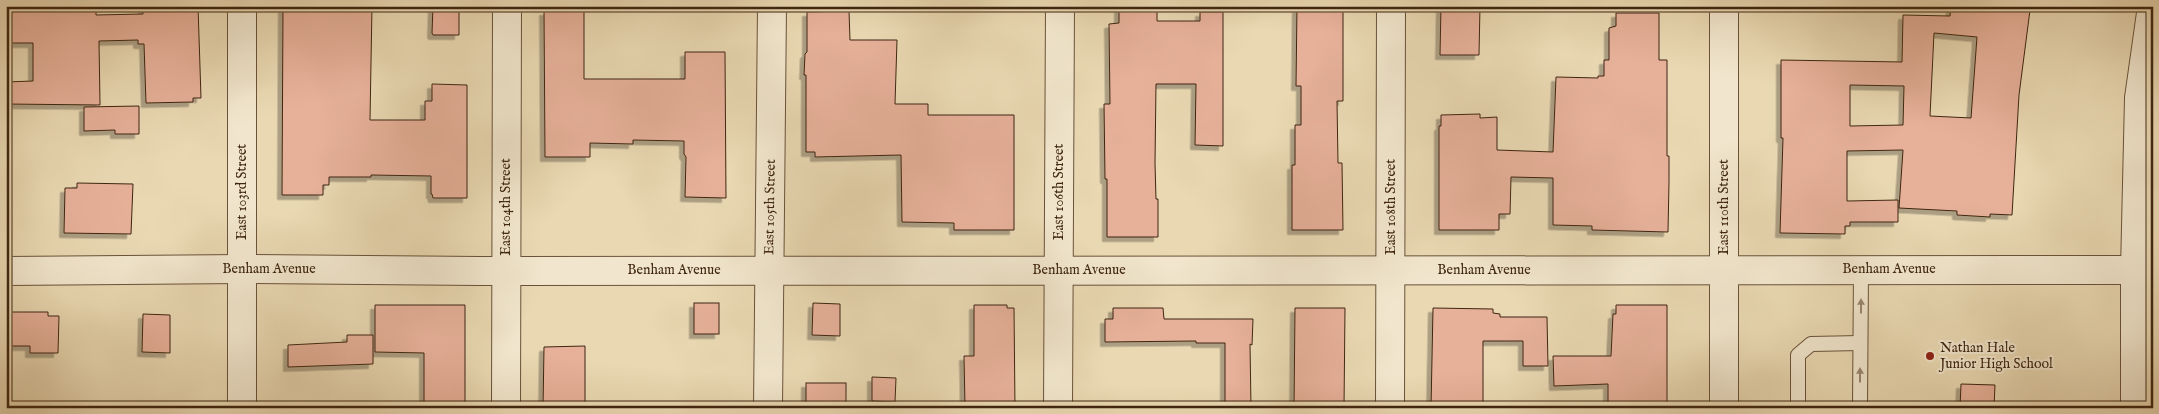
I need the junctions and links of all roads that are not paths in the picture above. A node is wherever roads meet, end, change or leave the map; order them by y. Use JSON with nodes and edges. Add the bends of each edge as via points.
{"nodes":[{"id":1,"x":242,"y":6,"type":"edge"},
{"id":2,"x":507,"y":6,"type":"edge"},
{"id":3,"x":772,"y":6,"type":"edge"},
{"id":4,"x":1060,"y":6,"type":"edge"},
{"id":5,"x":1391,"y":6,"type":"edge"},
{"id":6,"x":1724,"y":6,"type":"edge"},
{"id":7,"x":2152,"y":6,"type":"edge"},
{"id":8,"x":242,"y":268,"type":"junction"},
{"id":9,"x":1724,"y":269,"type":"junction"},
{"id":10,"x":1861,"y":269,"type":"junction"},
{"id":11,"x":769,"y":270,"type":"junction"},
{"id":12,"x":1058,"y":270,"type":"junction"},
{"id":13,"x":1391,"y":270,"type":"junction"},
{"id":14,"x":2144,"y":270,"type":"edge"},
{"id":15,"x":6,"y":271,"type":"edge"},
{"id":16,"x":506,"y":271,"type":"junction"},
{"id":17,"x":1860,"y":343,"type":"junction"},
{"id":18,"x":242,"y":408,"type":"edge"},
{"id":19,"x":506,"y":408,"type":"edge"},
{"id":20,"x":768,"y":408,"type":"edge"},
{"id":21,"x":1058,"y":408,"type":"edge"},
{"id":22,"x":1390,"y":408,"type":"edge"},
{"id":23,"x":1724,"y":408,"type":"edge"},
{"id":24,"x":1798,"y":408,"type":"edge"},
{"id":25,"x":1860,"y":408,"type":"edge"},
{"id":26,"x":2135,"y":408,"type":"edge"}],
"edges":[{"from":1,"to":8,"type":"street","name":"East 103rd Street"},
{"from":2,"to":16,"type":"street","name":"East 104th Street"},
{"from":3,"to":11,"type":"street","name":"East 105th Street"},
{"from":4,"to":12,"type":"street","name":"East 106th Street"},
{"from":5,"to":13,"type":"street","name":"East 108th Street"},
{"from":6,"to":9,"type":"street","name":"East 110th Street"},
{"from":7,"to":14,"type":"street","via":[[2139,98]]},
{"from":8,"to":15,"type":"street","name":"Benham Avenue"},
{"from":8,"to":16,"type":"street","name":"Benham Avenue"},
{"from":8,"to":18,"type":"street","name":"East 103rd Street"},
{"from":9,"to":10,"type":"street","name":"Benham Avenue"},
{"from":9,"to":13,"type":"street","name":"Benham Avenue"},
{"from":9,"to":23,"type":"street","name":"East 110th Street"},
{"from":10,"to":14,"type":"street","name":"Benham Avenue"},
{"from":17,"to":10,"type":"lane","one_way":true},
{"from":11,"to":12,"type":"street","name":"Benham Avenue"},
{"from":11,"to":16,"type":"street","name":"Benham Avenue"},
{"from":11,"to":20,"type":"street","name":"East 105th Street"},
{"from":12,"to":13,"type":"street","name":"Benham Avenue"},
{"from":12,"to":21,"type":"street","name":"East 106th Street"},
{"from":13,"to":22,"type":"street","name":"East 108th Street"},
{"from":14,"to":26,"type":"street"},
{"from":16,"to":19,"type":"street","name":"East 104th Street"},
{"from":17,"to":24,"type":"lane","via":[[1810,344],[1798,355]]},
{"from":25,"to":17,"type":"lane","one_way":true}]}
